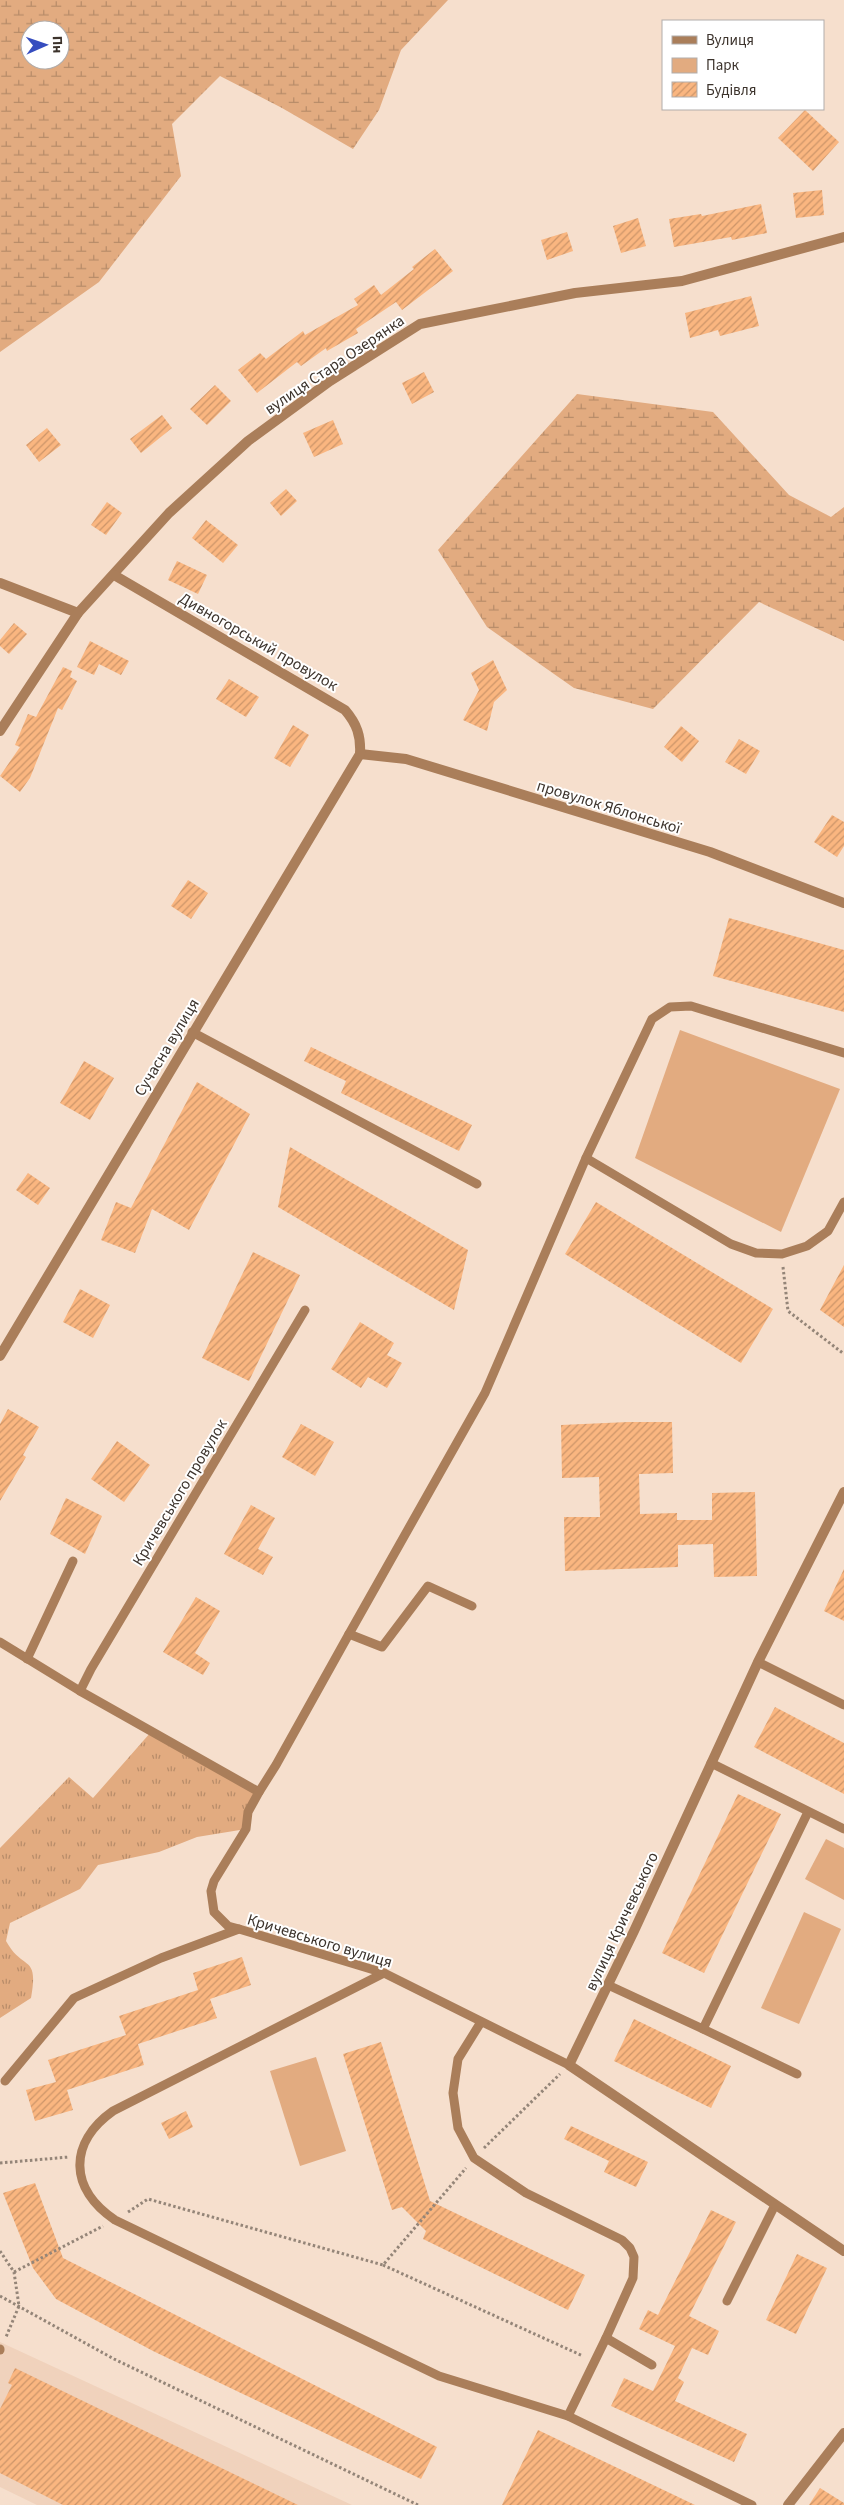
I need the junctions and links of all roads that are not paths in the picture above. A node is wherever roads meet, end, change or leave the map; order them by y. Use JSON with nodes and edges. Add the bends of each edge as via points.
{"nodes":[{"id":1,"x":844,"y":237,"type":"edge"},
{"id":2,"x":114,"y":575,"type":"junction"},
{"id":3,"x":0,"y":583,"type":"edge"},
{"id":4,"x":78,"y":613,"type":"junction"},
{"id":5,"x":0,"y":731,"type":"edge"},
{"id":6,"x":360,"y":754,"type":"junction"},
{"id":7,"x":844,"y":903,"type":"edge"},
{"id":8,"x":192,"y":1032,"type":"junction"},
{"id":9,"x":844,"y":1053,"type":"edge"},
{"id":10,"x":586,"y":1158,"type":"junction"},
{"id":11,"x":477,"y":1184,"type":"dead end"},
{"id":12,"x":844,"y":1202,"type":"edge"},
{"id":13,"x":305,"y":1310,"type":"dead end"},
{"id":14,"x":0,"y":1356,"type":"edge"},
{"id":15,"x":844,"y":1492,"type":"edge"},
{"id":16,"x":73,"y":1561,"type":"dead end"},
{"id":17,"x":472,"y":1606,"type":"dead end"},
{"id":18,"x":348,"y":1634,"type":"junction"},
{"id":19,"x":0,"y":1642,"type":"edge"},
{"id":20,"x":27,"y":1659,"type":"junction"},
{"id":21,"x":758,"y":1662,"type":"junction"},
{"id":22,"x":80,"y":1691,"type":"junction"},
{"id":23,"x":844,"y":1705,"type":"edge"},
{"id":24,"x":712,"y":1764,"type":"junction"},
{"id":25,"x":259,"y":1792,"type":"junction"},
{"id":26,"x":808,"y":1812,"type":"junction"},
{"id":27,"x":844,"y":1829,"type":"edge"},
{"id":28,"x":239,"y":1929,"type":"junction"},
{"id":29,"x":384,"y":1973,"type":"junction"},
{"id":30,"x":608,"y":1985,"type":"junction"},
{"id":31,"x":481,"y":2022,"type":"junction"},
{"id":32,"x":703,"y":2029,"type":"junction"},
{"id":33,"x":569,"y":2064,"type":"junction"},
{"id":34,"x":797,"y":2074,"type":"dead end"},
{"id":35,"x":5,"y":2081,"type":"dead end"},
{"id":36,"x":775,"y":2205,"type":"junction"},
{"id":37,"x":844,"y":2251,"type":"edge"},
{"id":38,"x":727,"y":2300,"type":"dead end"},
{"id":39,"x":606,"y":2338,"type":"junction"},
{"id":40,"x":652,"y":2365,"type":"dead end"},
{"id":41,"x":568,"y":2416,"type":"junction"},
{"id":42,"x":844,"y":2433,"type":"edge"},
{"id":43,"x":752,"y":2505,"type":"edge"},
{"id":44,"x":788,"y":2505,"type":"edge"}],
"edges":[{"from":1,"to":2,"type":"street","name":"вулиця Стара Озерянка","via":[[682,280],[575,293],[420,324],[330,381],[248,441],[169,514]]},
{"from":2,"to":4,"type":"street","name":"вулиця Стара Озерянка"},
{"from":2,"to":6,"type":"street","name":"Дивногорський провулок","via":[[345,710],[359,731]]},
{"from":3,"to":4,"type":"street"},
{"from":4,"to":5,"type":"street","name":"вулиця Стара Озерянка"},
{"from":6,"to":7,"type":"street","name":"провулок Яблонської","via":[[406,759],[701,849]]},
{"from":6,"to":8,"type":"street","name":"Сучасна вулиця"},
{"from":8,"to":11,"type":"lane"},
{"from":8,"to":14,"type":"street","name":"Сучасна вулиця"},
{"from":9,"to":10,"type":"lane","via":[[691,1006],[670,1007],[652,1019],[645,1030]]},
{"from":10,"to":12,"type":"lane","via":[[731,1244],[756,1253],[782,1254],[807,1246],[828,1231]]},
{"from":10,"to":18,"type":"lane","via":[[485,1393]]},
{"from":13,"to":22,"type":"lane","name":"Кричевського провулок"},
{"from":15,"to":21,"type":"street","name":"вулиця Кричевського"},
{"from":16,"to":20,"type":"lane"},
{"from":17,"to":18,"type":"lane","via":[[428,1586],[382,1647]]},
{"from":18,"to":25,"type":"lane"},
{"from":19,"to":20,"type":"lane"},
{"from":20,"to":22,"type":"lane"},
{"from":21,"to":23,"type":"lane"},
{"from":21,"to":24,"type":"street","name":"вулиця Кричевського"},
{"from":22,"to":25,"type":"lane"},
{"from":24,"to":26,"type":"lane"},
{"from":24,"to":30,"type":"street","name":"вулиця Кричевського"},
{"from":25,"to":28,"type":"lane","via":[[248,1812],[246,1829],[211,1891],[212,1907],[220,1920]]},
{"from":26,"to":27,"type":"lane"},
{"from":26,"to":32,"type":"lane"},
{"from":28,"to":29,"type":"lane","name":"Кричевського вулиця"},
{"from":28,"to":35,"type":"lane","name":"Кричевського вулиця","via":[[161,1958],[74,1998]]},
{"from":29,"to":31,"type":"lane","name":"Кричевського вулиця"},
{"from":29,"to":41,"type":"lane","via":[[98,2122],[86,2138],[80,2156],[87,2194],[99,2209],[115,2220],[439,2376]]},
{"from":30,"to":32,"type":"lane"},
{"from":30,"to":33,"type":"street","name":"вулиця Кричевського"},
{"from":31,"to":33,"type":"lane","name":"Кричевського вулиця"},
{"from":31,"to":39,"type":"lane","via":[[458,2059],[453,2093],[458,2128],[474,2158],[526,2193],[613,2235],[630,2248],[635,2268]]},
{"from":32,"to":34,"type":"lane"},
{"from":33,"to":36,"type":"street"},
{"from":36,"to":37,"type":"street"},
{"from":36,"to":38,"type":"lane"},
{"from":39,"to":40,"type":"lane"},
{"from":39,"to":41,"type":"lane"},
{"from":41,"to":43,"type":"lane"},
{"from":42,"to":44,"type":"street"}]}
